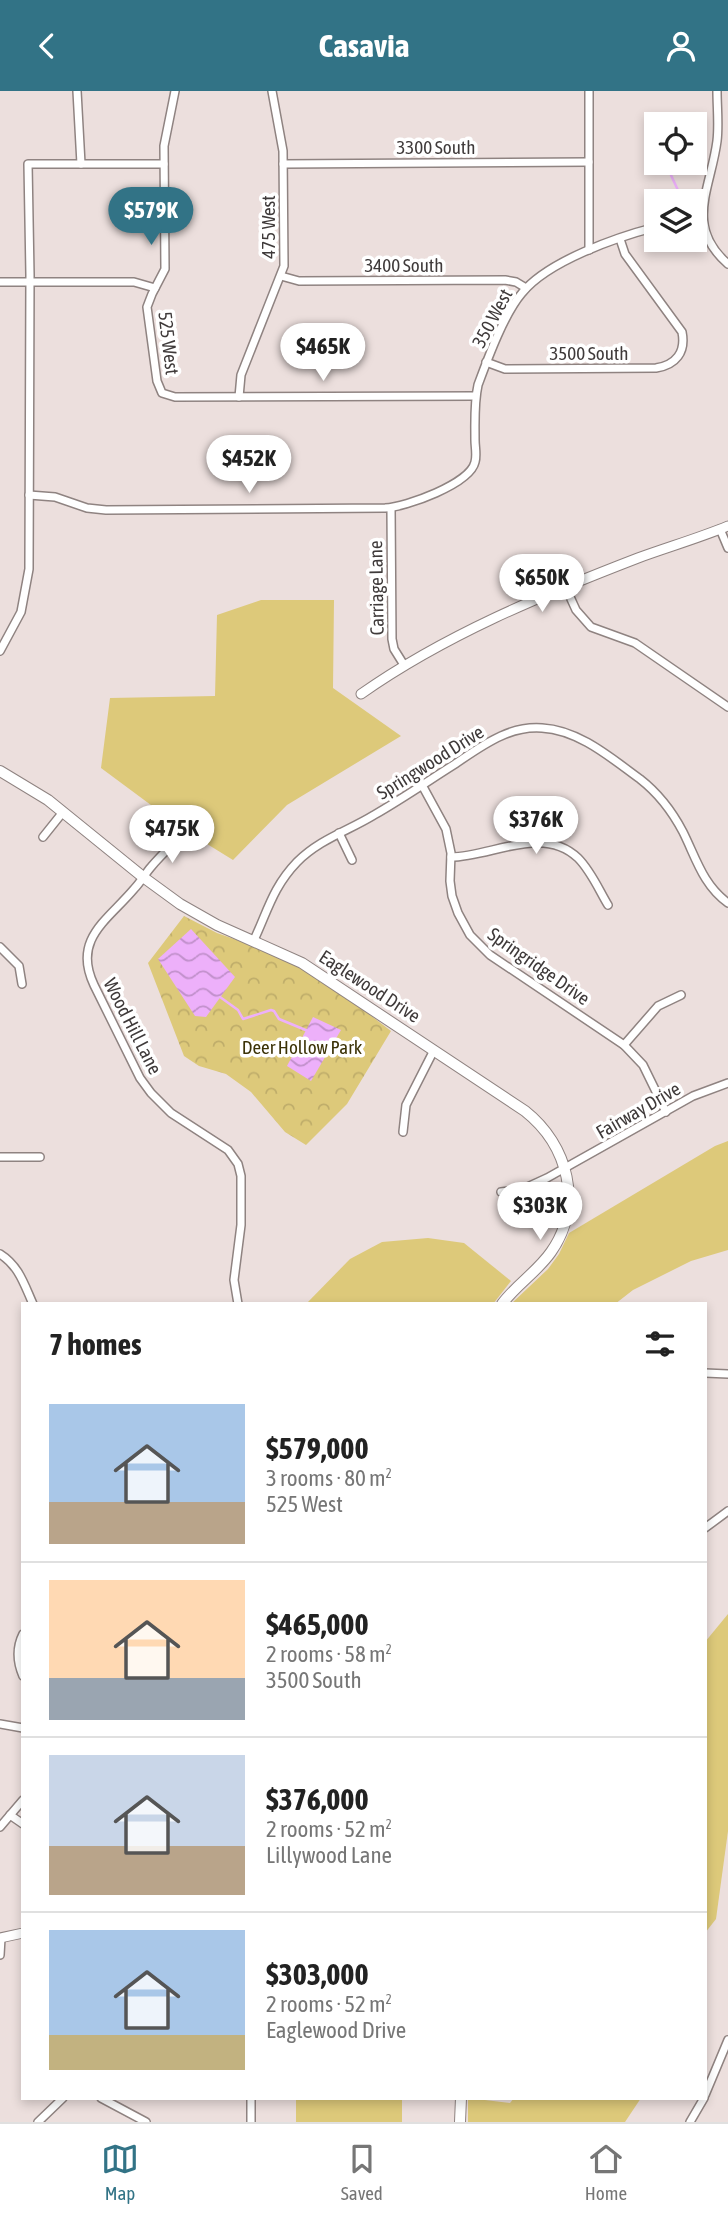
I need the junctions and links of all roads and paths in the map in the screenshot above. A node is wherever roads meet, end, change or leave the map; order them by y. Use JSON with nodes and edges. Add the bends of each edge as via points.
{"nodes":[{"id":1,"x":78,"y":91,"type":"edge"},
{"id":2,"x":175,"y":91,"type":"edge"},
{"id":3,"x":272,"y":91,"type":"edge"},
{"id":4,"x":589,"y":91,"type":"edge"},
{"id":5,"x":717,"y":91,"type":"edge"},
{"id":6,"x":589,"y":162,"type":"junction"},
{"id":7,"x":82,"y":164,"type":"junction"},
{"id":8,"x":164,"y":164,"type":"junction"},
{"id":9,"x":283,"y":164,"type":"junction"},
{"id":10,"x":706,"y":189,"type":"edge"},
{"id":11,"x":644,"y":230,"type":"edge"},
{"id":12,"x":707,"y":237,"type":"edge"},
{"id":13,"x":620,"y":239,"type":"junction"},
{"id":14,"x":589,"y":250,"type":"junction"},
{"id":15,"x":728,"y":264,"type":"edge"},
{"id":16,"x":281,"y":277,"type":"junction"},
{"id":17,"x":0,"y":282,"type":"edge"},
{"id":18,"x":29,"y":282,"type":"junction"},
{"id":19,"x":155,"y":288,"type":"junction"},
{"id":20,"x":526,"y":288,"type":"junction"},
{"id":21,"x":486,"y":362,"type":"junction"},
{"id":22,"x":475,"y":396,"type":"junction"},
{"id":23,"x":239,"y":397,"type":"junction"},
{"id":24,"x":29,"y":495,"type":"junction"},
{"id":25,"x":391,"y":508,"type":"junction"},
{"id":26,"x":724,"y":527,"type":"edge"},
{"id":27,"x":728,"y":548,"type":"edge"},
{"id":28,"x":566,"y":588,"type":"junction"},
{"id":29,"x":0,"y":651,"type":"edge"},
{"id":30,"x":404,"y":665,"type":"junction"},
{"id":31,"x":361,"y":694,"type":"dead end"},
{"id":32,"x":728,"y":707,"type":"edge"},
{"id":33,"x":0,"y":771,"type":"edge"},
{"id":34,"x":422,"y":785,"type":"junction"},
{"id":35,"x":63,"y":812,"type":"junction"},
{"id":36,"x":339,"y":833,"type":"junction"},
{"id":37,"x":181,"y":836,"type":"dead end"},
{"id":38,"x":43,"y":837,"type":"dead end"},
{"id":39,"x":450,"y":857,"type":"junction"},
{"id":40,"x":352,"y":860,"type":"dead end"},
{"id":41,"x":143,"y":877,"type":"junction"},
{"id":42,"x":728,"y":903,"type":"edge"},
{"id":43,"x":608,"y":905,"type":"dead end"},
{"id":44,"x":254,"y":940,"type":"junction"},
{"id":45,"x":0,"y":947,"type":"edge"},
{"id":46,"x":22,"y":984,"type":"dead end"},
{"id":47,"x":681,"y":995,"type":"dead end"},
{"id":48,"x":624,"y":1045,"type":"junction"},
{"id":49,"x":434,"y":1050,"type":"junction"},
{"id":50,"x":728,"y":1083,"type":"edge"},
{"id":51,"x":666,"y":1112,"type":"junction"},
{"id":52,"x":402,"y":1132,"type":"dead end"},
{"id":53,"x":0,"y":1157,"type":"edge"},
{"id":54,"x":40,"y":1157,"type":"dead end"},
{"id":55,"x":565,"y":1168,"type":"junction"},
{"id":56,"x":501,"y":1192,"type":"dead end"},
{"id":57,"x":0,"y":1254,"type":"edge"},
{"id":58,"x":32,"y":1302,"type":"edge"},
{"id":59,"x":238,"y":1302,"type":"edge"},
{"id":60,"x":504,"y":1302,"type":"edge"},
{"id":61,"x":707,"y":1373,"type":"edge"},
{"id":62,"x":728,"y":1374,"type":"edge"},
{"id":63,"x":728,"y":1511,"type":"edge"},
{"id":64,"x":707,"y":1527,"type":"edge"},
{"id":65,"x":21,"y":1638,"type":"edge"},
{"id":66,"x":21,"y":1668,"type":"edge"},
{"id":67,"x":0,"y":1724,"type":"edge"},
{"id":68,"x":21,"y":1728,"type":"edge"},
{"id":69,"x":21,"y":1802,"type":"edge"},
{"id":70,"x":10,"y":1815,"type":"junction"},
{"id":71,"x":21,"y":1823,"type":"edge"},
{"id":72,"x":0,"y":1827,"type":"edge"},
{"id":73,"x":21,"y":1933,"type":"edge"},
{"id":74,"x":1,"y":1938,"type":"edge"},
{"id":75,"x":0,"y":1955,"type":"edge"},
{"id":76,"x":728,"y":2040,"type":"edge"},
{"id":77,"x":707,"y":2090,"type":"edge"},
{"id":78,"x":61,"y":2100,"type":"edge"},
{"id":79,"x":105,"y":2100,"type":"edge"},
{"id":80,"x":251,"y":2100,"type":"edge"},
{"id":81,"x":461,"y":2100,"type":"edge"},
{"id":82,"x":702,"y":2100,"type":"edge"},
{"id":83,"x":38,"y":2122,"type":"edge"},
{"id":84,"x":146,"y":2122,"type":"edge"},
{"id":85,"x":251,"y":2122,"type":"edge"},
{"id":86,"x":460,"y":2122,"type":"edge"},
{"id":87,"x":690,"y":2122,"type":"edge"}],
"edges":[{"from":1,"to":7,"type":"street"},
{"from":2,"to":8,"type":"street","name":"525 West"},
{"from":3,"to":9,"type":"street","name":"475 West"},
{"from":4,"to":6,"type":"street"},
{"from":5,"to":10,"type":"street","via":[[717,137]]},
{"from":6,"to":9,"type":"street","name":"3300 South"},
{"from":6,"to":14,"type":"street"},
{"from":7,"to":8,"type":"street"},
{"from":7,"to":18,"type":"street","via":[[27,164]]},
{"from":8,"to":19,"type":"street","name":"525 West","via":[[165,269]]},
{"from":9,"to":16,"type":"street","name":"475 West"},
{"from":11,"to":13,"type":"street"},
{"from":12,"to":15,"type":"street"},
{"from":13,"to":14,"type":"street"},
{"from":13,"to":21,"type":"street","name":"3500 South","via":[[625,254],[680,328],[683,347],[674,362],[656,368],[505,369]]},
{"from":14,"to":20,"type":"street","name":"350 West"},
{"from":16,"to":20,"type":"street","name":"3400 South","via":[[299,281],[499,280]]},
{"from":16,"to":23,"type":"street","name":"475 West","via":[[241,375]]},
{"from":17,"to":18,"type":"street"},
{"from":18,"to":19,"type":"street","via":[[134,282]]},
{"from":18,"to":24,"type":"street"},
{"from":19,"to":23,"type":"street","name":"525 West","via":[[147,315],[162,393]]},
{"from":20,"to":21,"type":"street","name":"350 West"},
{"from":21,"to":22,"type":"street","name":"350 West"},
{"from":22,"to":23,"type":"street"},
{"from":22,"to":25,"type":"street","name":"350 West","via":[[473,468],[421,499]]},
{"from":24,"to":25,"type":"street","via":[[99,510]]},
{"from":24,"to":29,"type":"street","via":[[29,569],[21,612]]},
{"from":25,"to":30,"type":"street","name":"Carriage Lane","via":[[392,639]]},
{"from":26,"to":27,"type":"street"},
{"from":26,"to":28,"type":"street"},
{"from":28,"to":30,"type":"street"},
{"from":28,"to":32,"type":"street","via":[[576,610],[592,627],[635,643]]},
{"from":30,"to":31,"type":"street"},
{"from":33,"to":35,"type":"main road","name":"Eaglewood Drive"},
{"from":34,"to":36,"type":"street","name":"Springwood Drive"},
{"from":34,"to":39,"type":"street","name":"Springridge Drive","via":[[443,821]]},
{"from":34,"to":42,"type":"street","name":"Springwood Drive","via":[[505,734],[533,728],[569,734],[587,742],[657,794],[679,824],[705,878]]},
{"from":35,"to":38,"type":"street"},
{"from":35,"to":41,"type":"main road","name":"Eaglewood Drive"},
{"from":36,"to":40,"type":"street"},
{"from":36,"to":44,"type":"street","name":"Springwood Drive","via":[[306,854],[284,878]]},
{"from":37,"to":41,"type":"street","name":"Wood Hill Lane"},
{"from":39,"to":43,"type":"street","via":[[534,842],[556,845],[580,860]]},
{"from":39,"to":48,"type":"street","name":"Springridge Drive","via":[[454,905],[479,946]]},
{"from":41,"to":44,"type":"main road","name":"Eaglewood Drive","via":[[197,915]]},
{"from":41,"to":59,"type":"street","name":"Wood Hill Lane","via":[[93,934],[88,971],[150,1093],[171,1113],[228,1150],[238,1164],[241,1225],[234,1280]]},
{"from":44,"to":49,"type":"main road","name":"Eaglewood Drive","via":[[302,963]]},
{"from":45,"to":46,"type":"street","via":[[19,966]]},
{"from":47,"to":48,"type":"street","via":[[658,1006]]},
{"from":48,"to":51,"type":"street","name":"Springridge Drive","via":[[643,1065]]},
{"from":49,"to":52,"type":"street","via":[[406,1105]]},
{"from":49,"to":55,"type":"main road","name":"Eaglewood Drive","via":[[534,1118],[554,1142]]},
{"from":50,"to":51,"type":"street","name":"Fairway Drive"},
{"from":51,"to":55,"type":"street","name":"Fairway Drive"},
{"from":53,"to":54,"type":"street"},
{"from":55,"to":56,"type":"street","name":"Fairway Drive","via":[[523,1189]]},
{"from":55,"to":60,"type":"main road","name":"Eaglewood Drive","via":[[569,1200],[562,1232],[546,1259]]},
{"from":57,"to":58,"type":"street","via":[[20,1272]]},
{"from":61,"to":62,"type":"street"},
{"from":63,"to":64,"type":"street"},
{"from":65,"to":66,"type":"street"},
{"from":67,"to":68,"type":"street"},
{"from":69,"to":70,"type":"street"},
{"from":70,"to":71,"type":"street"},
{"from":70,"to":72,"type":"street"},
{"from":73,"to":74,"type":"street"},
{"from":74,"to":75,"type":"street"},
{"from":76,"to":77,"type":"street"},
{"from":78,"to":83,"type":"street"},
{"from":79,"to":84,"type":"street"},
{"from":80,"to":85,"type":"street"},
{"from":81,"to":86,"type":"main road"},
{"from":82,"to":87,"type":"street"}]}
